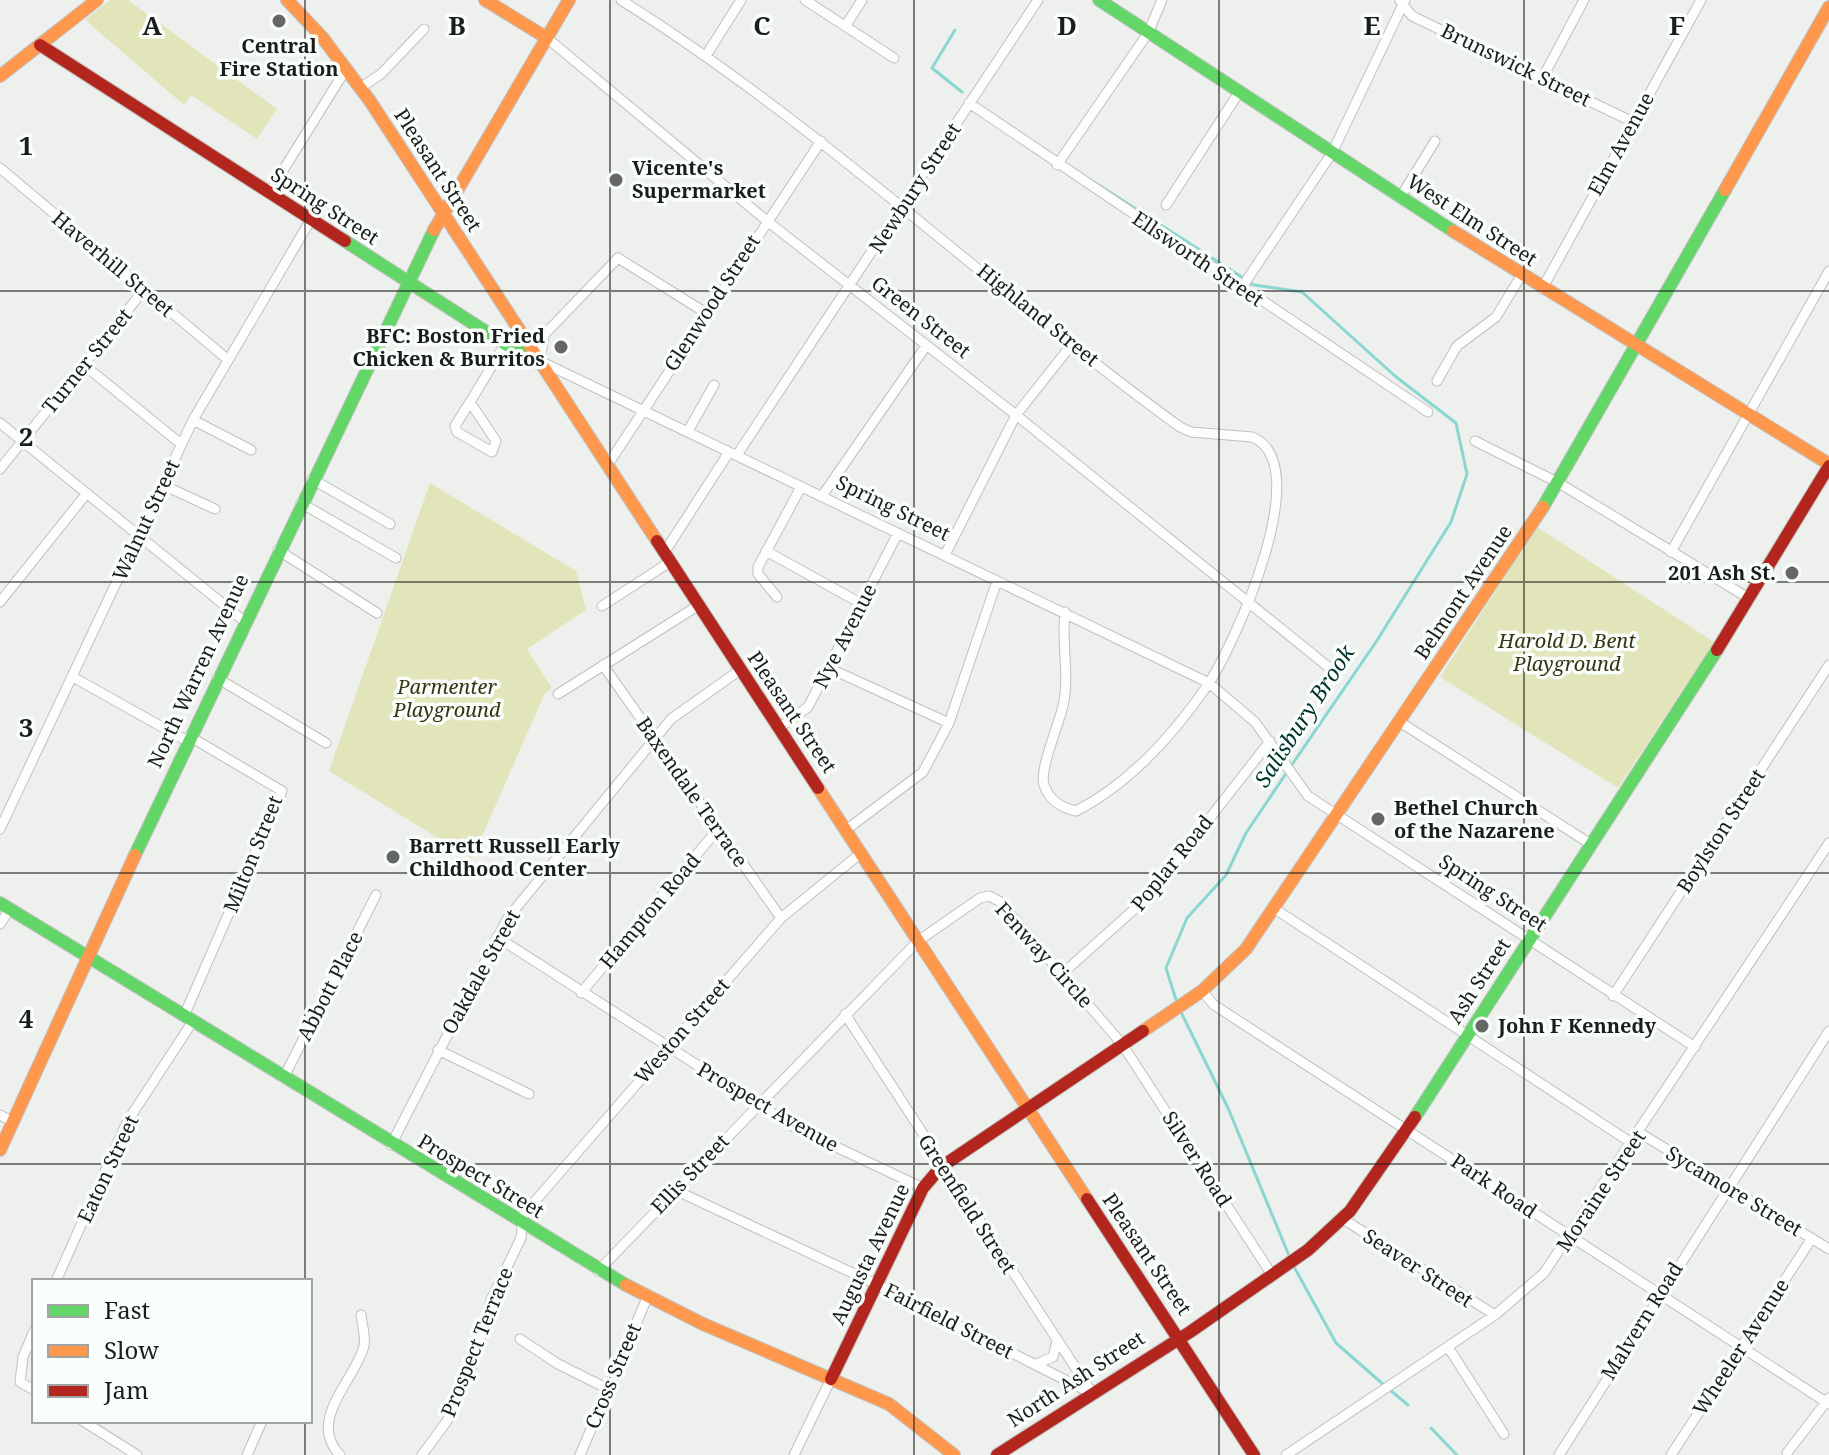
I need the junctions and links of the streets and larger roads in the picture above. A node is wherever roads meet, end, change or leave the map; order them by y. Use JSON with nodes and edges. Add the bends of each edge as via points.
{"nodes":[{"id":1,"x":97,"y":0,"type":"edge"},
{"id":2,"x":287,"y":0,"type":"edge"},
{"id":3,"x":485,"y":0,"type":"edge"},
{"id":4,"x":569,"y":0,"type":"edge"},
{"id":5,"x":621,"y":0,"type":"edge"},
{"id":6,"x":741,"y":0,"type":"edge"},
{"id":7,"x":805,"y":0,"type":"edge"},
{"id":8,"x":862,"y":0,"type":"edge"},
{"id":9,"x":1038,"y":0,"type":"edge"},
{"id":10,"x":1099,"y":0,"type":"edge"},
{"id":11,"x":1162,"y":0,"type":"edge"},
{"id":12,"x":1584,"y":0,"type":"edge"},
{"id":13,"x":1701,"y":0,"type":"edge"},
{"id":14,"x":1403,"y":1,"type":"edge"},
{"id":15,"x":1829,"y":7,"type":"edge"},
{"id":16,"x":846,"y":25,"type":"junction"},
{"id":17,"x":424,"y":29,"type":"dead end"},
{"id":18,"x":1148,"y":33,"type":"junction"},
{"id":19,"x":547,"y":38,"type":"junction"},
{"id":20,"x":40,"y":45,"type":"junction"},
{"id":21,"x":707,"y":54,"type":"junction"},
{"id":22,"x":894,"y":58,"type":"dead end"},
{"id":23,"x":346,"y":69,"type":"junction"},
{"id":24,"x":0,"y":76,"type":"edge"},
{"id":25,"x":1543,"y":77,"type":"junction"},
{"id":26,"x":360,"y":88,"type":"junction"},
{"id":27,"x":1238,"y":94,"type":"junction"},
{"id":28,"x":969,"y":103,"type":"junction"},
{"id":29,"x":1633,"y":122,"type":"junction"},
{"id":30,"x":821,"y":141,"type":"junction"},
{"id":31,"x":1435,"y":141,"type":"dead end"},
{"id":32,"x":1332,"y":153,"type":"junction"},
{"id":33,"x":1057,"y":165,"type":"junction"},
{"id":34,"x":0,"y":168,"type":"edge"},
{"id":35,"x":269,"y":193,"type":"junction"},
{"id":36,"x":1400,"y":198,"type":"junction"},
{"id":37,"x":1166,"y":205,"type":"dead end"},
{"id":38,"x":901,"y":206,"type":"junction"},
{"id":39,"x":442,"y":213,"type":"junction"},
{"id":40,"x":310,"y":221,"type":"junction"},
{"id":41,"x":767,"y":221,"type":"junction"},
{"id":42,"x":1829,"y":271,"type":"edge"},
{"id":43,"x":1521,"y":276,"type":"junction"},
{"id":44,"x":407,"y":282,"type":"junction"},
{"id":45,"x":1245,"y":282,"type":"junction"},
{"id":46,"x":851,"y":287,"type":"junction"},
{"id":47,"x":1542,"y":289,"type":"junction"},
{"id":48,"x":143,"y":291,"type":"junction"},
{"id":49,"x":706,"y":313,"type":"junction"},
{"id":50,"x":1073,"y":343,"type":"junction"},
{"id":51,"x":505,"y":344,"type":"junction"},
{"id":52,"x":926,"y":346,"type":"junction"},
{"id":53,"x":1638,"y":347,"type":"junction"},
{"id":54,"x":227,"y":359,"type":"junction"},
{"id":55,"x":540,"y":361,"type":"junction"},
{"id":56,"x":84,"y":365,"type":"junction"},
{"id":57,"x":1437,"y":381,"type":"dead end"},
{"id":58,"x":714,"y":385,"type":"dead end"},
{"id":59,"x":470,"y":402,"type":"junction"},
{"id":60,"x":642,"y":410,"type":"junction"},
{"id":61,"x":1428,"y":412,"type":"dead end"},
{"id":62,"x":1016,"y":415,"type":"junction"},
{"id":63,"x":1749,"y":415,"type":"junction"},
{"id":64,"x":193,"y":420,"type":"junction"},
{"id":65,"x":0,"y":423,"type":"edge"},
{"id":66,"x":688,"y":431,"type":"junction"},
{"id":67,"x":22,"y":441,"type":"junction"},
{"id":68,"x":1475,"y":441,"type":"dead end"},
{"id":69,"x":181,"y":444,"type":"junction"},
{"id":70,"x":251,"y":450,"type":"dead end"},
{"id":71,"x":733,"y":453,"type":"junction"},
{"id":72,"x":1829,"y":465,"type":"edge"},
{"id":73,"x":607,"y":466,"type":"junction"},
{"id":74,"x":0,"y":469,"type":"edge"},
{"id":75,"x":312,"y":479,"type":"junction"},
{"id":76,"x":1559,"y":483,"type":"junction"},
{"id":77,"x":163,"y":485,"type":"junction"},
{"id":78,"x":801,"y":487,"type":"junction"},
{"id":79,"x":87,"y":493,"type":"junction"},
{"id":80,"x":822,"y":496,"type":"junction"},
{"id":81,"x":301,"y":503,"type":"junction"},
{"id":82,"x":215,"y":509,"type":"dead end"},
{"id":83,"x":390,"y":524,"type":"dead end"},
{"id":84,"x":898,"y":533,"type":"junction"},
{"id":85,"x":140,"y":535,"type":"junction"},
{"id":86,"x":278,"y":550,"type":"junction"},
{"id":87,"x":766,"y":551,"type":"junction"},
{"id":88,"x":1671,"y":552,"type":"junction"},
{"id":89,"x":945,"y":555,"type":"junction"},
{"id":90,"x":667,"y":557,"type":"junction"},
{"id":91,"x":396,"y":558,"type":"dead end"},
{"id":92,"x":997,"y":581,"type":"junction"},
{"id":93,"x":777,"y":597,"type":"dead end"},
{"id":94,"x":1750,"y":599,"type":"junction"},
{"id":95,"x":0,"y":602,"type":"edge"},
{"id":96,"x":862,"y":604,"type":"junction"},
{"id":97,"x":1250,"y":604,"type":"junction"},
{"id":98,"x":699,"y":605,"type":"junction"},
{"id":99,"x":602,"y":606,"type":"dead end"},
{"id":100,"x":1065,"y":612,"type":"junction"},
{"id":101,"x":377,"y":613,"type":"dead end"},
{"id":102,"x":244,"y":621,"type":"junction"},
{"id":103,"x":603,"y":665,"type":"junction"},
{"id":104,"x":1829,"y":665,"type":"edge"},
{"id":105,"x":831,"y":669,"type":"junction"},
{"id":106,"x":1331,"y":669,"type":"dead end"},
{"id":107,"x":740,"y":670,"type":"junction"},
{"id":108,"x":73,"y":677,"type":"junction"},
{"id":109,"x":217,"y":678,"type":"junction"},
{"id":110,"x":1209,"y":683,"type":"junction"},
{"id":111,"x":558,"y":694,"type":"dead end"},
{"id":112,"x":1400,"y":722,"type":"junction"},
{"id":113,"x":949,"y":723,"type":"junction"},
{"id":114,"x":779,"y":728,"type":"junction"},
{"id":115,"x":188,"y":738,"type":"junction"},
{"id":116,"x":654,"y":740,"type":"junction"},
{"id":117,"x":1270,"y":741,"type":"junction"},
{"id":118,"x":326,"y":743,"type":"dead end"},
{"id":119,"x":1336,"y":815,"type":"junction"},
{"id":120,"x":0,"y":829,"type":"edge"},
{"id":121,"x":718,"y":829,"type":"junction"},
{"id":122,"x":846,"y":830,"type":"junction"},
{"id":123,"x":1829,"y":843,"type":"edge"},
{"id":124,"x":1592,"y":845,"type":"junction"},
{"id":125,"x":861,"y":853,"type":"junction"},
{"id":126,"x":376,"y":895,"type":"dead end"},
{"id":127,"x":5,"y":906,"type":"edge"},
{"id":128,"x":1275,"y":909,"type":"junction"},
{"id":129,"x":781,"y":918,"type":"junction"},
{"id":130,"x":0,"y":924,"type":"edge"},
{"id":131,"x":497,"y":937,"type":"junction"},
{"id":132,"x":1529,"y":940,"type":"junction"},
{"id":133,"x":918,"y":941,"type":"junction"},
{"id":134,"x":87,"y":956,"type":"junction"},
{"id":135,"x":1062,"y":974,"type":"junction"},
{"id":136,"x":1202,"y":991,"type":"junction"},
{"id":137,"x":581,"y":993,"type":"junction"},
{"id":138,"x":1613,"y":996,"type":"junction"},
{"id":139,"x":845,"y":1014,"type":"junction"},
{"id":140,"x":189,"y":1018,"type":"junction"},
{"id":141,"x":1829,"y":1031,"type":"edge"},
{"id":142,"x":1469,"y":1033,"type":"junction"},
{"id":143,"x":1122,"y":1044,"type":"junction"},
{"id":144,"x":1695,"y":1047,"type":"junction"},
{"id":145,"x":667,"y":1048,"type":"junction"},
{"id":146,"x":438,"y":1050,"type":"junction"},
{"id":147,"x":284,"y":1077,"type":"junction"},
{"id":148,"x":529,"y":1094,"type":"dead end"},
{"id":149,"x":757,"y":1104,"type":"junction"},
{"id":150,"x":1025,"y":1108,"type":"junction"},
{"id":151,"x":0,"y":1115,"type":"edge"},
{"id":152,"x":13,"y":1122,"type":"junction"},
{"id":153,"x":1408,"y":1128,"type":"junction"},
{"id":154,"x":1640,"y":1133,"type":"junction"},
{"id":155,"x":1633,"y":1144,"type":"junction"},
{"id":156,"x":391,"y":1145,"type":"junction"},
{"id":157,"x":0,"y":1150,"type":"edge"},
{"id":158,"x":941,"y":1167,"type":"junction"},
{"id":159,"x":923,"y":1188,"type":"junction"},
{"id":160,"x":1727,"y":1188,"type":"junction"},
{"id":161,"x":675,"y":1190,"type":"junction"},
{"id":162,"x":1343,"y":1219,"type":"junction"},
{"id":163,"x":524,"y":1225,"type":"junction"},
{"id":164,"x":1571,"y":1237,"type":"junction"},
{"id":165,"x":1812,"y":1238,"type":"junction"},
{"id":166,"x":1829,"y":1249,"type":"edge"},
{"id":167,"x":598,"y":1271,"type":"junction"},
{"id":168,"x":1272,"y":1275,"type":"junction"},
{"id":169,"x":57,"y":1279,"type":"edge"},
{"id":170,"x":876,"y":1284,"type":"junction"},
{"id":171,"x":1658,"y":1295,"type":"junction"},
{"id":172,"x":647,"y":1298,"type":"junction"},
{"id":173,"x":361,"y":1315,"type":"dead end"},
{"id":174,"x":1495,"y":1315,"type":"junction"},
{"id":175,"x":32,"y":1336,"type":"edge"},
{"id":176,"x":1178,"y":1338,"type":"junction"},
{"id":177,"x":520,"y":1339,"type":"dead end"},
{"id":178,"x":1057,"y":1341,"type":"junction"},
{"id":179,"x":1448,"y":1347,"type":"junction"},
{"id":180,"x":1740,"y":1347,"type":"junction"},
{"id":181,"x":1036,"y":1364,"type":"junction"},
{"id":182,"x":831,"y":1379,"type":"junction"},
{"id":183,"x":32,"y":1389,"type":"edge"},
{"id":184,"x":608,"y":1389,"type":"junction"},
{"id":185,"x":1091,"y":1393,"type":"junction"},
{"id":186,"x":1828,"y":1401,"type":"edge"},
{"id":187,"x":86,"y":1423,"type":"edge"},
{"id":188,"x":261,"y":1423,"type":"edge"},
{"id":189,"x":1504,"y":1434,"type":"dead end"},
{"id":190,"x":1787,"y":1453,"type":"dead end"},
{"id":191,"x":137,"y":1455,"type":"edge"},
{"id":192,"x":247,"y":1455,"type":"edge"},
{"id":193,"x":340,"y":1455,"type":"edge"},
{"id":194,"x":422,"y":1455,"type":"edge"},
{"id":195,"x":580,"y":1455,"type":"edge"},
{"id":196,"x":794,"y":1455,"type":"edge"},
{"id":197,"x":954,"y":1455,"type":"edge"},
{"id":198,"x":997,"y":1455,"type":"edge"},
{"id":199,"x":1254,"y":1455,"type":"edge"},
{"id":200,"x":1286,"y":1455,"type":"edge"},
{"id":201,"x":1559,"y":1455,"type":"edge"},
{"id":202,"x":1671,"y":1455,"type":"edge"}],
"edges":[{"from":1,"to":20,"type":"street"},
{"from":2,"to":23,"type":"street","name":"Pleasant Street"},
{"from":3,"to":19,"type":"street","name":"Green Street"},
{"from":4,"to":19,"type":"street","name":"North Warren Avenue"},
{"from":5,"to":21,"type":"street","name":"Highland Street"},
{"from":6,"to":21,"type":"street"},
{"from":7,"to":16,"type":"street"},
{"from":8,"to":16,"type":"street"},
{"from":9,"to":28,"type":"street","name":"Newbury Street"},
{"from":10,"to":18,"type":"street","name":"West Elm Street"},
{"from":11,"to":18,"type":"street"},
{"from":12,"to":25,"type":"street"},
{"from":13,"to":29,"type":"street","name":"Elm Avenue"},
{"from":14,"to":25,"type":"street","name":"Brunswick Street","via":[[1412,16]]},
{"from":14,"to":32,"type":"street"},
{"from":15,"to":53,"type":"street","name":"Belmont Avenue"},
{"from":16,"to":22,"type":"street"},
{"from":17,"to":26,"type":"street"},
{"from":18,"to":27,"type":"street","name":"West Elm Street"},
{"from":18,"to":33,"type":"street"},
{"from":19,"to":39,"type":"street","name":"North Warren Avenue"},
{"from":19,"to":41,"type":"street","name":"Green Street"},
{"from":20,"to":24,"type":"street"},
{"from":20,"to":35,"type":"street","name":"Spring Street"},
{"from":21,"to":30,"type":"street","name":"Highland Street"},
{"from":23,"to":26,"type":"street","name":"Pleasant Street"},
{"from":23,"to":35,"type":"street"},
{"from":25,"to":29,"type":"street","name":"Brunswick Street"},
{"from":26,"to":39,"type":"street","name":"Pleasant Street"},
{"from":27,"to":32,"type":"street","name":"West Elm Street"},
{"from":27,"to":37,"type":"street"},
{"from":28,"to":33,"type":"street","name":"Ellsworth Street"},
{"from":28,"to":38,"type":"street","name":"Newbury Street"},
{"from":29,"to":47,"type":"street","name":"Elm Avenue"},
{"from":30,"to":38,"type":"street","name":"Highland Street"},
{"from":30,"to":41,"type":"street","name":"Glenwood Street"},
{"from":31,"to":36,"type":"street"},
{"from":32,"to":36,"type":"street","name":"West Elm Street"},
{"from":32,"to":45,"type":"street"},
{"from":33,"to":45,"type":"street","name":"Ellsworth Street"},
{"from":34,"to":48,"type":"street","name":"Haverhill Street"},
{"from":35,"to":40,"type":"street","name":"Spring Street"},
{"from":36,"to":43,"type":"street","name":"West Elm Street"},
{"from":38,"to":46,"type":"street","name":"Newbury Street"},
{"from":38,"to":50,"type":"street","name":"Highland Street"},
{"from":39,"to":44,"type":"street","name":"North Warren Avenue"},
{"from":39,"to":55,"type":"street","name":"Pleasant Street"},
{"from":40,"to":44,"type":"street","name":"Spring Street"},
{"from":40,"to":54,"type":"street","name":"Walnut Street"},
{"from":41,"to":46,"type":"street","name":"Green Street"},
{"from":41,"to":49,"type":"street","name":"Glenwood Street"},
{"from":42,"to":63,"type":"street"},
{"from":43,"to":47,"type":"street","name":"West Elm Street"},
{"from":43,"to":57,"type":"street","via":[[1496,317],[1457,346]]},
{"from":44,"to":51,"type":"street","name":"Spring Street"},
{"from":44,"to":75,"type":"street","name":"North Warren Avenue"},
{"from":45,"to":61,"type":"street","name":"Ellsworth Street"},
{"from":46,"to":52,"type":"street","name":"Green Street"},
{"from":46,"to":71,"type":"street","name":"Newbury Street"},
{"from":47,"to":53,"type":"street","name":"West Elm Street"},
{"from":48,"to":54,"type":"street","name":"Haverhill Street"},
{"from":48,"to":56,"type":"street","name":"Turner Street"},
{"from":49,"to":55,"type":"street","via":[[618,258],[544,335]]},
{"from":49,"to":60,"type":"street","name":"Glenwood Street"},
{"from":50,"to":62,"type":"street"},
{"from":50,"to":97,"type":"street","name":"Highland Street","via":[[1180,427],[1252,437],[1271,453],[1276,501]]},
{"from":51,"to":55,"type":"street","name":"Spring Street"},
{"from":51,"to":59,"type":"street"},
{"from":52,"to":62,"type":"street","name":"Green Street"},
{"from":52,"to":80,"type":"street"},
{"from":53,"to":63,"type":"street","name":"West Elm Street"},
{"from":53,"to":76,"type":"street","name":"Belmont Avenue"},
{"from":54,"to":64,"type":"street","name":"Walnut Street"},
{"from":55,"to":60,"type":"street","name":"Spring Street"},
{"from":55,"to":73,"type":"street","name":"Pleasant Street"},
{"from":56,"to":67,"type":"street","name":"Turner Street"},
{"from":56,"to":69,"type":"street"},
{"from":58,"to":66,"type":"street"},
{"from":59,"to":59,"type":"street","via":[[455,426],[457,432],[492,452],[496,441]]},
{"from":60,"to":66,"type":"street","name":"Spring Street"},
{"from":60,"to":73,"type":"street","name":"Glenwood Street"},
{"from":62,"to":89,"type":"street"},
{"from":62,"to":97,"type":"street","name":"Green Street"},
{"from":63,"to":72,"type":"street","name":"West Elm Street"},
{"from":63,"to":88,"type":"street"},
{"from":64,"to":69,"type":"street","name":"Walnut Street"},
{"from":64,"to":70,"type":"street"},
{"from":65,"to":67,"type":"street"},
{"from":66,"to":71,"type":"street","name":"Spring Street"},
{"from":67,"to":74,"type":"street","name":"Turner Street"},
{"from":67,"to":79,"type":"street"},
{"from":68,"to":76,"type":"street"},
{"from":69,"to":77,"type":"street","name":"Walnut Street"},
{"from":71,"to":78,"type":"street","name":"Spring Street"},
{"from":71,"to":90,"type":"street","name":"Newbury Street"},
{"from":72,"to":94,"type":"street","name":"Ash Street"},
{"from":73,"to":90,"type":"street","name":"Pleasant Street"},
{"from":75,"to":81,"type":"street","name":"North Warren Avenue"},
{"from":75,"to":83,"type":"street"},
{"from":76,"to":88,"type":"street"},
{"from":76,"to":112,"type":"street","name":"Belmont Avenue"},
{"from":77,"to":82,"type":"street"},
{"from":77,"to":85,"type":"street","name":"Walnut Street"},
{"from":78,"to":80,"type":"street","name":"Spring Street"},
{"from":78,"to":87,"type":"street"},
{"from":79,"to":85,"type":"street"},
{"from":79,"to":95,"type":"street"},
{"from":80,"to":84,"type":"street","name":"Spring Street"},
{"from":81,"to":86,"type":"street","name":"North Warren Avenue"},
{"from":81,"to":91,"type":"street"},
{"from":84,"to":89,"type":"street","name":"Spring Street"},
{"from":84,"to":96,"type":"street","name":"Nye Avenue"},
{"from":85,"to":102,"type":"street"},
{"from":85,"to":108,"type":"street","name":"Walnut Street"},
{"from":86,"to":101,"type":"street"},
{"from":86,"to":102,"type":"street","name":"North Warren Avenue"},
{"from":87,"to":93,"type":"street","via":[[758,574]]},
{"from":87,"to":96,"type":"street"},
{"from":88,"to":94,"type":"street"},
{"from":89,"to":92,"type":"street","name":"Spring Street"},
{"from":90,"to":98,"type":"street","name":"Pleasant Street"},
{"from":90,"to":99,"type":"street"},
{"from":92,"to":100,"type":"street","name":"Spring Street"},
{"from":92,"to":113,"type":"street"},
{"from":94,"to":124,"type":"street","name":"Ash Street"},
{"from":96,"to":105,"type":"street","name":"Nye Avenue"},
{"from":97,"to":106,"type":"street","name":"Green Street"},
{"from":97,"to":110,"type":"street","name":"Highland Street"},
{"from":98,"to":103,"type":"street"},
{"from":98,"to":107,"type":"street","name":"Pleasant Street"},
{"from":100,"to":110,"type":"street","name":"Spring Street"},
{"from":100,"to":110,"type":"street","name":"Highland Street","via":[[1064,701],[1043,773],[1044,786],[1063,808],[1076,811],[1115,787],[1153,751]]},
{"from":102,"to":109,"type":"street","name":"North Warren Avenue"},
{"from":103,"to":111,"type":"street"},
{"from":103,"to":116,"type":"street","name":"Baxendale Terrace"},
{"from":104,"to":138,"type":"street","name":"Boylston Street"},
{"from":105,"to":113,"type":"street"},
{"from":105,"to":114,"type":"street","name":"Nye Avenue","via":[[808,707]]},
{"from":107,"to":114,"type":"street","name":"Pleasant Street"},
{"from":107,"to":116,"type":"street","name":"Oakdale Street","via":[[671,719]]},
{"from":108,"to":115,"type":"street"},
{"from":108,"to":120,"type":"street","name":"Walnut Street"},
{"from":109,"to":115,"type":"street","name":"North Warren Avenue"},
{"from":109,"to":118,"type":"street"},
{"from":110,"to":117,"type":"street","name":"Spring Street","via":[[1243,709]]},
{"from":112,"to":119,"type":"street","name":"Belmont Avenue"},
{"from":112,"to":124,"type":"street"},
{"from":113,"to":122,"type":"street","via":[[923,772]]},
{"from":114,"to":122,"type":"street","name":"Pleasant Street"},
{"from":115,"to":134,"type":"street","name":"North Warren Avenue"},
{"from":115,"to":140,"type":"street","name":"Milton Street","via":[[282,791]]},
{"from":116,"to":121,"type":"street","name":"Baxendale Terrace"},
{"from":116,"to":131,"type":"street","name":"Oakdale Street"},
{"from":117,"to":119,"type":"street","name":"Spring Street","via":[[1308,796]]},
{"from":117,"to":135,"type":"street","name":"Poplar Road","via":[[1149,896]]},
{"from":119,"to":128,"type":"street","name":"Belmont Avenue"},
{"from":119,"to":132,"type":"street","name":"Spring Street"},
{"from":121,"to":129,"type":"street","name":"Baxendale Terrace"},
{"from":121,"to":137,"type":"street","name":"Hampton Road"},
{"from":122,"to":125,"type":"street","name":"Pleasant Street"},
{"from":123,"to":144,"type":"street","name":"Moraine Street"},
{"from":124,"to":132,"type":"street","name":"Ash Street"},
{"from":125,"to":129,"type":"street","name":"Weston Street"},
{"from":125,"to":133,"type":"street","name":"Pleasant Street"},
{"from":126,"to":147,"type":"street","name":"Abbott Place"},
{"from":127,"to":130,"type":"street"},
{"from":127,"to":134,"type":"street","name":"Prospect Street"},
{"from":128,"to":136,"type":"street","name":"Belmont Avenue","via":[[1246,949]]},
{"from":128,"to":142,"type":"street"},
{"from":129,"to":145,"type":"street","name":"Weston Street"},
{"from":131,"to":137,"type":"street","name":"Prospect Avenue"},
{"from":131,"to":146,"type":"street","name":"Oakdale Street"},
{"from":132,"to":138,"type":"street","name":"Spring Street"},
{"from":132,"to":142,"type":"street","name":"Ash Street"},
{"from":133,"to":135,"type":"street","name":"Fenway Circle","via":[[989,896]]},
{"from":133,"to":139,"type":"street","name":"Ellis Street"},
{"from":133,"to":150,"type":"street","name":"Pleasant Street"},
{"from":134,"to":140,"type":"street","name":"Prospect Street"},
{"from":134,"to":152,"type":"street","name":"North Warren Avenue"},
{"from":135,"to":143,"type":"street","name":"Fenway Circle"},
{"from":136,"to":143,"type":"street","name":"Belmont Avenue"},
{"from":136,"to":153,"type":"street","name":"Park Road","via":[[1214,1005]]},
{"from":137,"to":145,"type":"street","name":"Prospect Avenue"},
{"from":138,"to":144,"type":"street","name":"Spring Street"},
{"from":139,"to":149,"type":"street","name":"Ellis Street"},
{"from":139,"to":158,"type":"street","name":"Greenfield Street"},
{"from":140,"to":147,"type":"street","name":"Prospect Street"},
{"from":140,"to":169,"type":"street","name":"Eaton Street","via":[[127,1122]]},
{"from":141,"to":160,"type":"street","name":"Malvern Road"},
{"from":142,"to":153,"type":"street","name":"Ash Street"},
{"from":142,"to":155,"type":"street"},
{"from":143,"to":150,"type":"street","name":"Belmont Avenue"},
{"from":143,"to":168,"type":"street","name":"Silver Road"},
{"from":144,"to":154,"type":"street","name":"Moraine Street"},
{"from":145,"to":149,"type":"street","name":"Prospect Avenue"},
{"from":145,"to":163,"type":"street","name":"Weston Street","via":[[523,1215]]},
{"from":146,"to":148,"type":"street"},
{"from":146,"to":156,"type":"street","name":"Oakdale Street"},
{"from":147,"to":156,"type":"street","name":"Prospect Street"},
{"from":149,"to":159,"type":"street","name":"Prospect Avenue"},
{"from":149,"to":161,"type":"street","name":"Ellis Street"},
{"from":150,"to":158,"type":"street","name":"Augusta Avenue"},
{"from":150,"to":176,"type":"street","name":"Pleasant Street"},
{"from":151,"to":152,"type":"street"},
{"from":152,"to":157,"type":"street","name":"North Warren Avenue"},
{"from":153,"to":162,"type":"street","name":"Ash Street"},
{"from":153,"to":164,"type":"street","name":"Park Road"},
{"from":154,"to":155,"type":"street","name":"Moraine Street"},
{"from":154,"to":160,"type":"street","name":"Sycamore Street"},
{"from":155,"to":164,"type":"street","name":"Moraine Street"},
{"from":156,"to":163,"type":"street","name":"Prospect Street"},
{"from":158,"to":159,"type":"street","name":"Augusta Avenue"},
{"from":158,"to":178,"type":"street","name":"Greenfield Street"},
{"from":159,"to":170,"type":"street","name":"Augusta Avenue"},
{"from":160,"to":165,"type":"street","name":"Sycamore Street"},
{"from":160,"to":171,"type":"street","name":"Malvern Road"},
{"from":161,"to":167,"type":"street","name":"Ellis Street"},
{"from":161,"to":170,"type":"street","name":"Fairfield Street"},
{"from":162,"to":168,"type":"street","name":"Ash Street"},
{"from":162,"to":174,"type":"street","name":"Seaver Street"},
{"from":163,"to":167,"type":"street","name":"Prospect Street"},
{"from":163,"to":194,"type":"street","name":"Prospect Terrace","via":[[491,1300],[473,1364],[447,1421]]},
{"from":164,"to":171,"type":"street","name":"Park Road"},
{"from":164,"to":174,"type":"street","name":"Moraine Street","via":[[1544,1273]]},
{"from":165,"to":166,"type":"street","name":"Sycamore Street"},
{"from":165,"to":180,"type":"street","name":"Wheeler Avenue"},
{"from":167,"to":172,"type":"street","name":"Prospect Street"},
{"from":168,"to":176,"type":"street","name":"Ash Street"},
{"from":170,"to":181,"type":"street","name":"Fairfield Street"},
{"from":170,"to":182,"type":"street","name":"Augusta Avenue"},
{"from":171,"to":180,"type":"street","name":"Park Road"},
{"from":171,"to":201,"type":"street","name":"Malvern Road"},
{"from":172,"to":182,"type":"street","name":"Prospect Street"},
{"from":172,"to":184,"type":"street","name":"Cross Street"},
{"from":173,"to":193,"type":"street","via":[[364,1345],[332,1411],[330,1434]]},
{"from":174,"to":179,"type":"street","name":"Moraine Street"},
{"from":175,"to":183,"type":"street","via":[[20,1382]]},
{"from":176,"to":185,"type":"street","name":"North Ash Street"},
{"from":176,"to":199,"type":"street","name":"Pleasant Street"},
{"from":177,"to":184,"type":"street"},
{"from":178,"to":181,"type":"street","via":[[1053,1357]]},
{"from":178,"to":185,"type":"street","name":"Greenfield Street"},
{"from":179,"to":189,"type":"street"},
{"from":179,"to":200,"type":"street","name":"Moraine Street"},
{"from":180,"to":186,"type":"street","name":"Park Road"},
{"from":180,"to":202,"type":"street","name":"Wheeler Avenue"},
{"from":181,"to":185,"type":"street","name":"Fairfield Street"},
{"from":182,"to":196,"type":"street","name":"Augusta Avenue"},
{"from":182,"to":197,"type":"street","name":"Prospect Street","via":[[889,1404]]},
{"from":184,"to":195,"type":"street","name":"Cross Street"},
{"from":185,"to":198,"type":"street","name":"North Ash Street"},
{"from":186,"to":190,"type":"street"},
{"from":187,"to":191,"type":"street"},
{"from":188,"to":192,"type":"street"}]}
